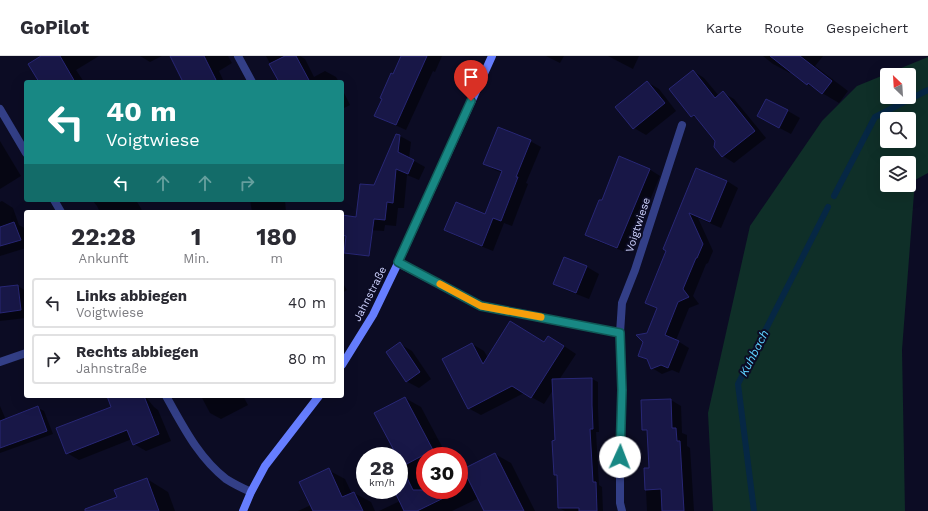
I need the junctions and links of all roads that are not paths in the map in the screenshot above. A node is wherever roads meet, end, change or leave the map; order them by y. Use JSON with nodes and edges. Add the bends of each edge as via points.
{"nodes":[{"id":1,"x":238,"y":56,"type":"edge"},
{"id":2,"x":492,"y":56,"type":"edge"},
{"id":3,"x":251,"y":80,"type":"edge"},
{"id":4,"x":0,"y":110,"type":"edge"},
{"id":5,"x":682,"y":126,"type":"dead end"},
{"id":6,"x":24,"y":150,"type":"edge"},
{"id":7,"x":398,"y":262,"type":"junction"},
{"id":8,"x":620,"y":333,"type":"junction"},
{"id":9,"x":24,"y":354,"type":"edge"},
{"id":10,"x":0,"y":362,"type":"edge"},
{"id":11,"x":344,"y":362,"type":"edge"},
{"id":12,"x":167,"y":398,"type":"edge"},
{"id":13,"x":317,"y":398,"type":"edge"},
{"id":14,"x":251,"y":492,"type":"junction"},
{"id":15,"x":243,"y":511,"type":"edge"},
{"id":16,"x":622,"y":511,"type":"edge"}],
"edges":[{"from":1,"to":3,"type":"street"},
{"from":2,"to":7,"type":"main road","name":"Jahnstraße"},
{"from":4,"to":6,"type":"street"},
{"from":5,"to":8,"type":"street","name":"Voigtwiese","via":[[622,303]]},
{"from":7,"to":8,"type":"street","via":[[481,306]]},
{"from":7,"to":11,"type":"main road","name":"Jahnstraße","via":[[373,315]]},
{"from":8,"to":16,"type":"street","name":"Voigtwiese"},
{"from":9,"to":10,"type":"street"},
{"from":12,"to":14,"type":"street","via":[[202,456],[228,480]]},
{"from":13,"to":14,"type":"main road","via":[[265,466]]},
{"from":14,"to":15,"type":"main road"}]}
